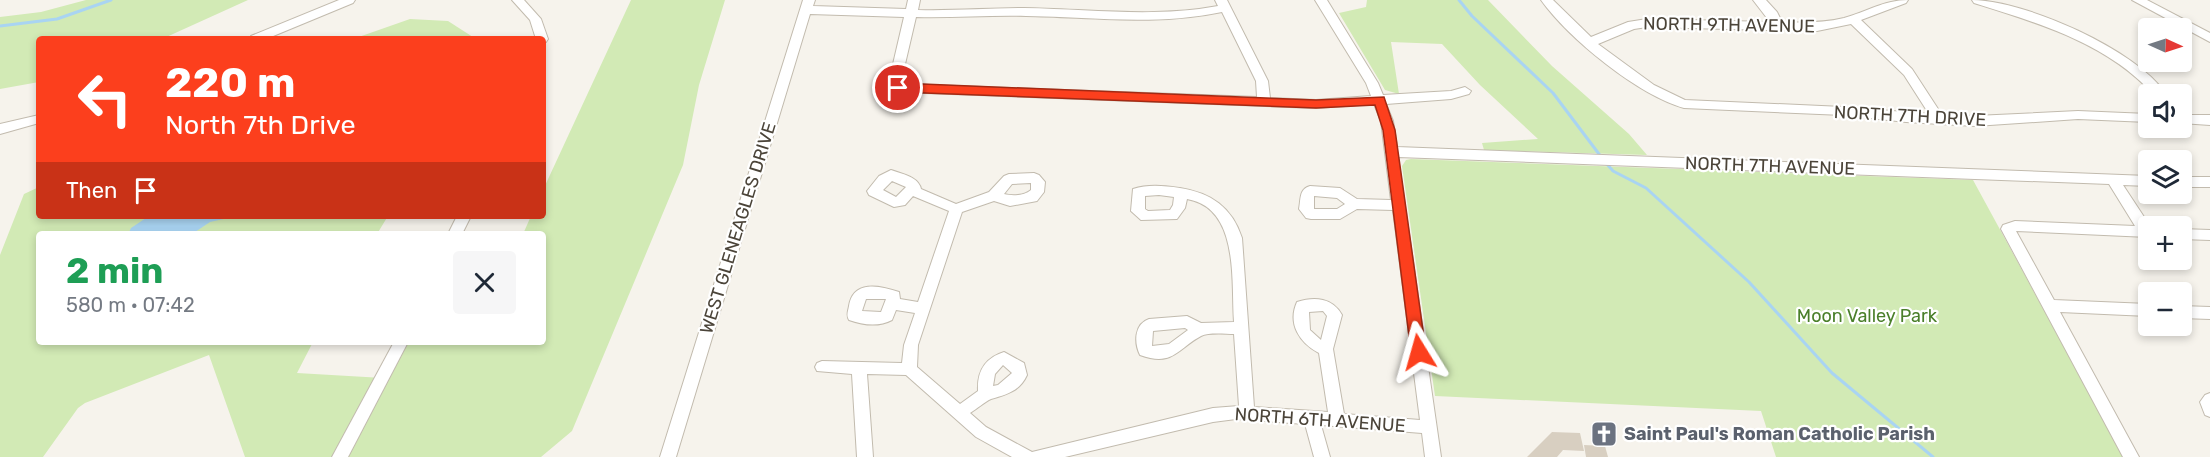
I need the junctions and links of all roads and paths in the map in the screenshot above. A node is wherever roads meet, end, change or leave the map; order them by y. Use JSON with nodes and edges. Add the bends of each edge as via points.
{"nodes":[{"id":1,"x":349,"y":0,"type":"edge"},
{"id":2,"x":518,"y":0,"type":"edge"},
{"id":3,"x":914,"y":0,"type":"edge"},
{"id":4,"x":1321,"y":0,"type":"edge"},
{"id":5,"x":1547,"y":0,"type":"edge"},
{"id":6,"x":1759,"y":0,"type":"edge"},
{"id":7,"x":1900,"y":0,"type":"edge"},
{"id":8,"x":1978,"y":0,"type":"edge"},
{"id":9,"x":2138,"y":0,"type":"edge"},
{"id":10,"x":1223,"y":4,"type":"edge"},
{"id":11,"x":807,"y":5,"type":"edge"},
{"id":12,"x":1025,"y":6,"type":"edge"},
{"id":13,"x":911,"y":14,"type":"junction"},
{"id":14,"x":1853,"y":19,"type":"junction"},
{"id":15,"x":1778,"y":27,"type":"junction"},
{"id":16,"x":262,"y":36,"type":"edge"},
{"id":17,"x":541,"y":36,"type":"edge"},
{"id":18,"x":2210,"y":38,"type":"edge"},
{"id":19,"x":1591,"y":42,"type":"junction"},
{"id":20,"x":2152,"y":84,"type":"edge"},
{"id":21,"x":1465,"y":91,"type":"dead end"},
{"id":22,"x":1379,"y":100,"type":"junction"},
{"id":23,"x":1264,"y":102,"type":"junction"},
{"id":24,"x":2138,"y":118,"type":"edge"},
{"id":25,"x":1938,"y":119,"type":"junction"},
{"id":26,"x":2192,"y":119,"type":"edge"},
{"id":27,"x":36,"y":120,"type":"edge"},
{"id":28,"x":2210,"y":120,"type":"edge"},
{"id":29,"x":0,"y":129,"type":"edge"},
{"id":30,"x":1392,"y":152,"type":"junction"},
{"id":31,"x":2108,"y":179,"type":"junction"},
{"id":32,"x":2138,"y":180,"type":"edge"},
{"id":33,"x":2192,"y":182,"type":"edge"},
{"id":34,"x":2210,"y":182,"type":"edge"},
{"id":35,"x":911,"y":190,"type":"dead end"},
{"id":36,"x":1179,"y":193,"type":"dead end"},
{"id":37,"x":994,"y":196,"type":"dead end"},
{"id":38,"x":1354,"y":204,"type":"dead end"},
{"id":39,"x":1399,"y":205,"type":"junction"},
{"id":40,"x":956,"y":209,"type":"junction"},
{"id":41,"x":2138,"y":224,"type":"edge"},
{"id":42,"x":2138,"y":232,"type":"edge"},
{"id":43,"x":2192,"y":234,"type":"edge"},
{"id":44,"x":2210,"y":235,"type":"edge"},
{"id":45,"x":892,"y":304,"type":"dead end"},
{"id":46,"x":2049,"y":306,"type":"junction"},
{"id":47,"x":923,"y":308,"type":"junction"},
{"id":48,"x":2138,"y":310,"type":"edge"},
{"id":49,"x":2192,"y":312,"type":"edge"},
{"id":50,"x":2210,"y":313,"type":"edge"},
{"id":51,"x":1241,"y":328,"type":"junction"},
{"id":52,"x":1199,"y":329,"type":"dead end"},
{"id":53,"x":399,"y":345,"type":"edge"},
{"id":54,"x":1326,"y":349,"type":"dead end"},
{"id":55,"x":822,"y":367,"type":"dead end"},
{"id":56,"x":859,"y":369,"type":"junction"},
{"id":57,"x":909,"y":369,"type":"junction"},
{"id":58,"x":986,"y":394,"type":"dead end"},
{"id":59,"x":959,"y":413,"type":"junction"},
{"id":60,"x":1247,"y":413,"type":"junction"},
{"id":61,"x":1311,"y":418,"type":"junction"},
{"id":62,"x":1337,"y":420,"type":"junction"},
{"id":63,"x":1429,"y":427,"type":"junction"},
{"id":64,"x":340,"y":457,"type":"edge"},
{"id":65,"x":668,"y":457,"type":"edge"},
{"id":66,"x":865,"y":457,"type":"edge"},
{"id":67,"x":1028,"y":457,"type":"edge"},
{"id":68,"x":1036,"y":457,"type":"edge"},
{"id":69,"x":1322,"y":457,"type":"edge"},
{"id":70,"x":1433,"y":457,"type":"edge"},
{"id":71,"x":2132,"y":457,"type":"edge"}],
"edges":[{"from":1,"to":16,"type":"street"},
{"from":2,"to":17,"type":"street","via":[[535,19]]},
{"from":3,"to":13,"type":"street"},
{"from":4,"to":22,"type":"street"},
{"from":5,"to":19,"type":"street","name":"NORTH 7TH DRIVE"},
{"from":6,"to":15,"type":"street"},
{"from":7,"to":14,"type":"street","name":"NORTH 9TH AVENUE"},
{"from":8,"to":20,"type":"street","via":[[2094,44],[2134,67]]},
{"from":9,"to":18,"type":"street"},
{"from":10,"to":12,"type":"street","via":[[1190,15],[1154,16]]},
{"from":10,"to":23,"type":"street","via":[[1262,81]]},
{"from":11,"to":13,"type":"street"},
{"from":11,"to":65,"type":"street","name":"WEST GLENEAGLES DRIVE"},
{"from":12,"to":13,"type":"street"},
{"from":13,"to":23,"type":"street","via":[[896,77],[898,88]]},
{"from":14,"to":15,"type":"street","name":"NORTH 9TH AVENUE","via":[[1817,27]]},
{"from":14,"to":25,"type":"street","via":[[1908,72]]},
{"from":15,"to":19,"type":"street","name":"NORTH 9TH AVENUE","via":[[1638,24]]},
{"from":19,"to":25,"type":"street","name":"NORTH 7TH DRIVE","via":[[1648,89],[1672,101],[1697,106]]},
{"from":21,"to":22,"type":"street"},
{"from":22,"to":23,"type":"street","via":[[1323,104]]},
{"from":22,"to":30,"type":"street"},
{"from":24,"to":25,"type":"street","name":"NORTH 7TH DRIVE"},
{"from":26,"to":28,"type":"street"},
{"from":27,"to":29,"type":"street"},
{"from":30,"to":31,"type":"street","name":"NORTH 7TH AVENUE"},
{"from":30,"to":39,"type":"street"},
{"from":31,"to":32,"type":"street","name":"NORTH 7TH AVENUE"},
{"from":31,"to":41,"type":"street"},
{"from":33,"to":34,"type":"street"},
{"from":35,"to":40,"type":"street"},
{"from":36,"to":51,"type":"street","via":[[1192,194],[1215,205],[1230,223],[1235,238]]},
{"from":37,"to":40,"type":"street"},
{"from":38,"to":39,"type":"street"},
{"from":39,"to":63,"type":"street"},
{"from":40,"to":47,"type":"street"},
{"from":42,"to":46,"type":"street","via":[[2015,226],[2008,229]]},
{"from":43,"to":44,"type":"street"},
{"from":45,"to":47,"type":"street"},
{"from":46,"to":48,"type":"street"},
{"from":46,"to":71,"type":"street"},
{"from":47,"to":57,"type":"street","via":[[911,345]]},
{"from":49,"to":50,"type":"street"},
{"from":51,"to":52,"type":"street"},
{"from":51,"to":60,"type":"street"},
{"from":53,"to":64,"type":"street"},
{"from":54,"to":62,"type":"street"},
{"from":55,"to":56,"type":"street"},
{"from":56,"to":57,"type":"street"},
{"from":56,"to":66,"type":"street"},
{"from":57,"to":59,"type":"street"},
{"from":58,"to":59,"type":"street"},
{"from":59,"to":67,"type":"street","via":[[981,432]]},
{"from":60,"to":61,"type":"street","name":"NORTH 6TH AVENUE"},
{"from":60,"to":68,"type":"street","name":"NORTH 6TH AVENUE","via":[[1213,415]]},
{"from":61,"to":62,"type":"street","name":"NORTH 6TH AVENUE"},
{"from":61,"to":69,"type":"street"},
{"from":62,"to":63,"type":"street","name":"NORTH 6TH AVENUE"},
{"from":63,"to":70,"type":"street"}]}
